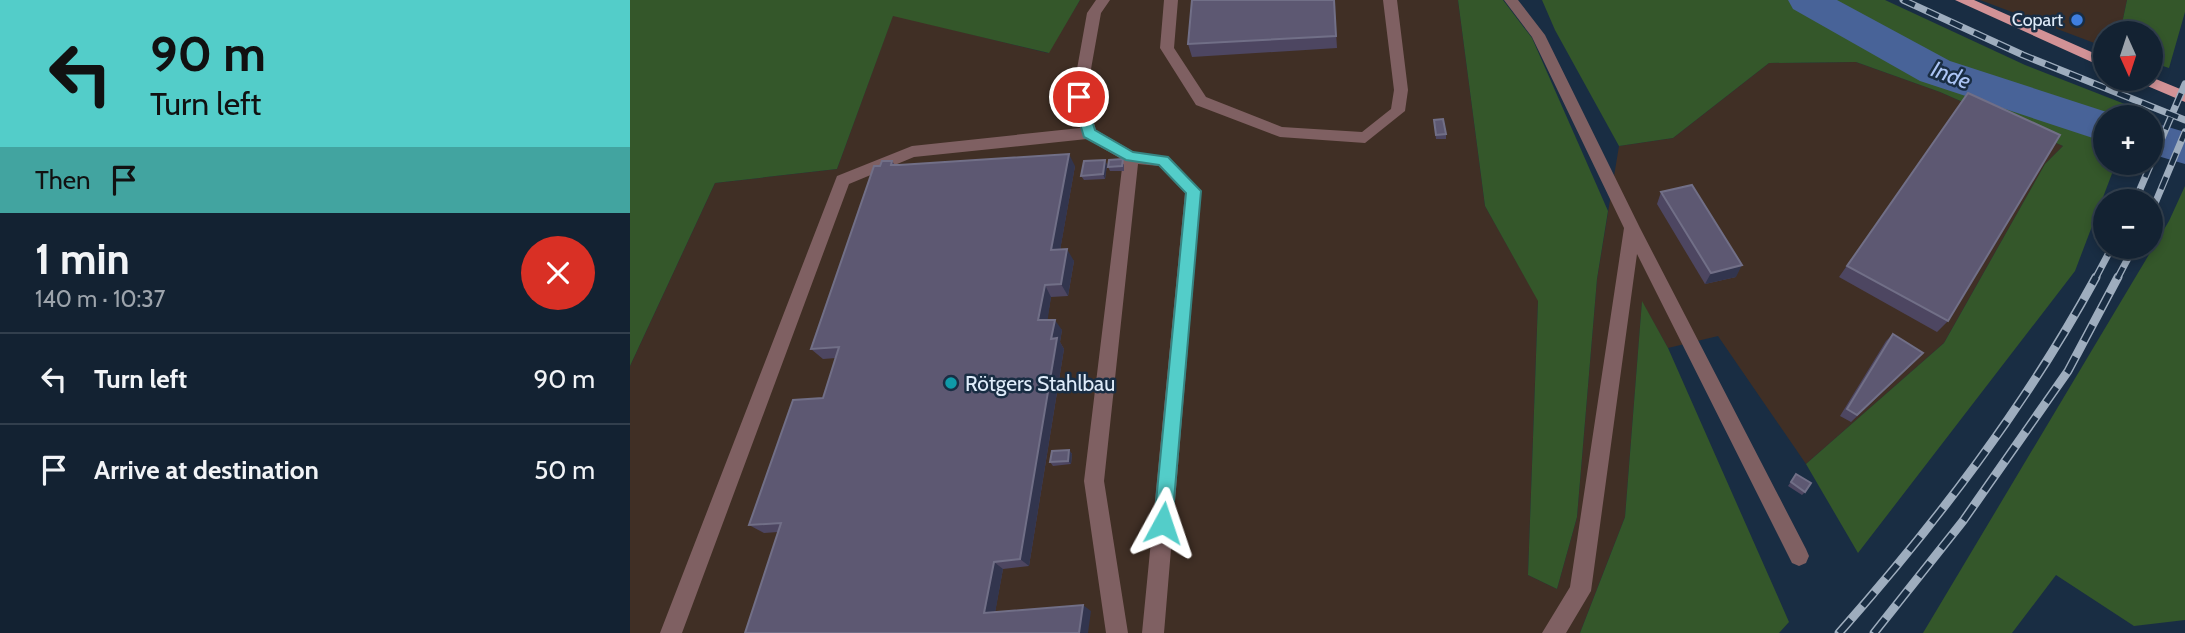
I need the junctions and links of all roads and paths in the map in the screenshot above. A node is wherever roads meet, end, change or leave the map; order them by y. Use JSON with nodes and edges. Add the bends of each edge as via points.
{"nodes":[{"id":1,"x":1103,"y":0,"type":"edge"},
{"id":2,"x":1171,"y":0,"type":"edge"},
{"id":3,"x":1390,"y":0,"type":"edge"},
{"id":4,"x":1511,"y":0,"type":"edge"},
{"id":5,"x":1962,"y":0,"type":"edge"},
{"id":6,"x":2093,"y":58,"type":"edge"},
{"id":7,"x":2163,"y":88,"type":"edge"},
{"id":8,"x":2185,"y":97,"type":"edge"},
{"id":9,"x":1089,"y":133,"type":"junction"},
{"id":10,"x":1131,"y":157,"type":"junction"},
{"id":11,"x":1632,"y":228,"type":"junction"},
{"id":12,"x":1800,"y":556,"type":"dead end"},
{"id":13,"x":671,"y":633,"type":"edge"},
{"id":14,"x":1117,"y":633,"type":"edge"},
{"id":15,"x":1153,"y":633,"type":"edge"},
{"id":16,"x":1553,"y":633,"type":"edge"}],
"edges":[{"from":1,"to":9,"type":"lane","via":[[1094,13],[1079,97]]},
{"from":2,"to":3,"type":"lane","via":[[1167,48],[1201,101],[1280,132],[1365,138],[1398,111],[1401,90]]},
{"from":4,"to":11,"type":"lane","via":[[1538,36]]},
{"from":5,"to":6,"type":"main road"},
{"from":7,"to":8,"type":"main road"},
{"from":9,"to":10,"type":"lane"},
{"from":9,"to":13,"type":"lane","via":[[912,152],[843,180]]},
{"from":10,"to":14,"type":"lane","via":[[1094,481]]},
{"from":10,"to":15,"type":"lane","via":[[1163,160],[1194,191]]},
{"from":11,"to":12,"type":"lane"},
{"from":11,"to":16,"type":"lane","via":[[1580,591]]}]}
